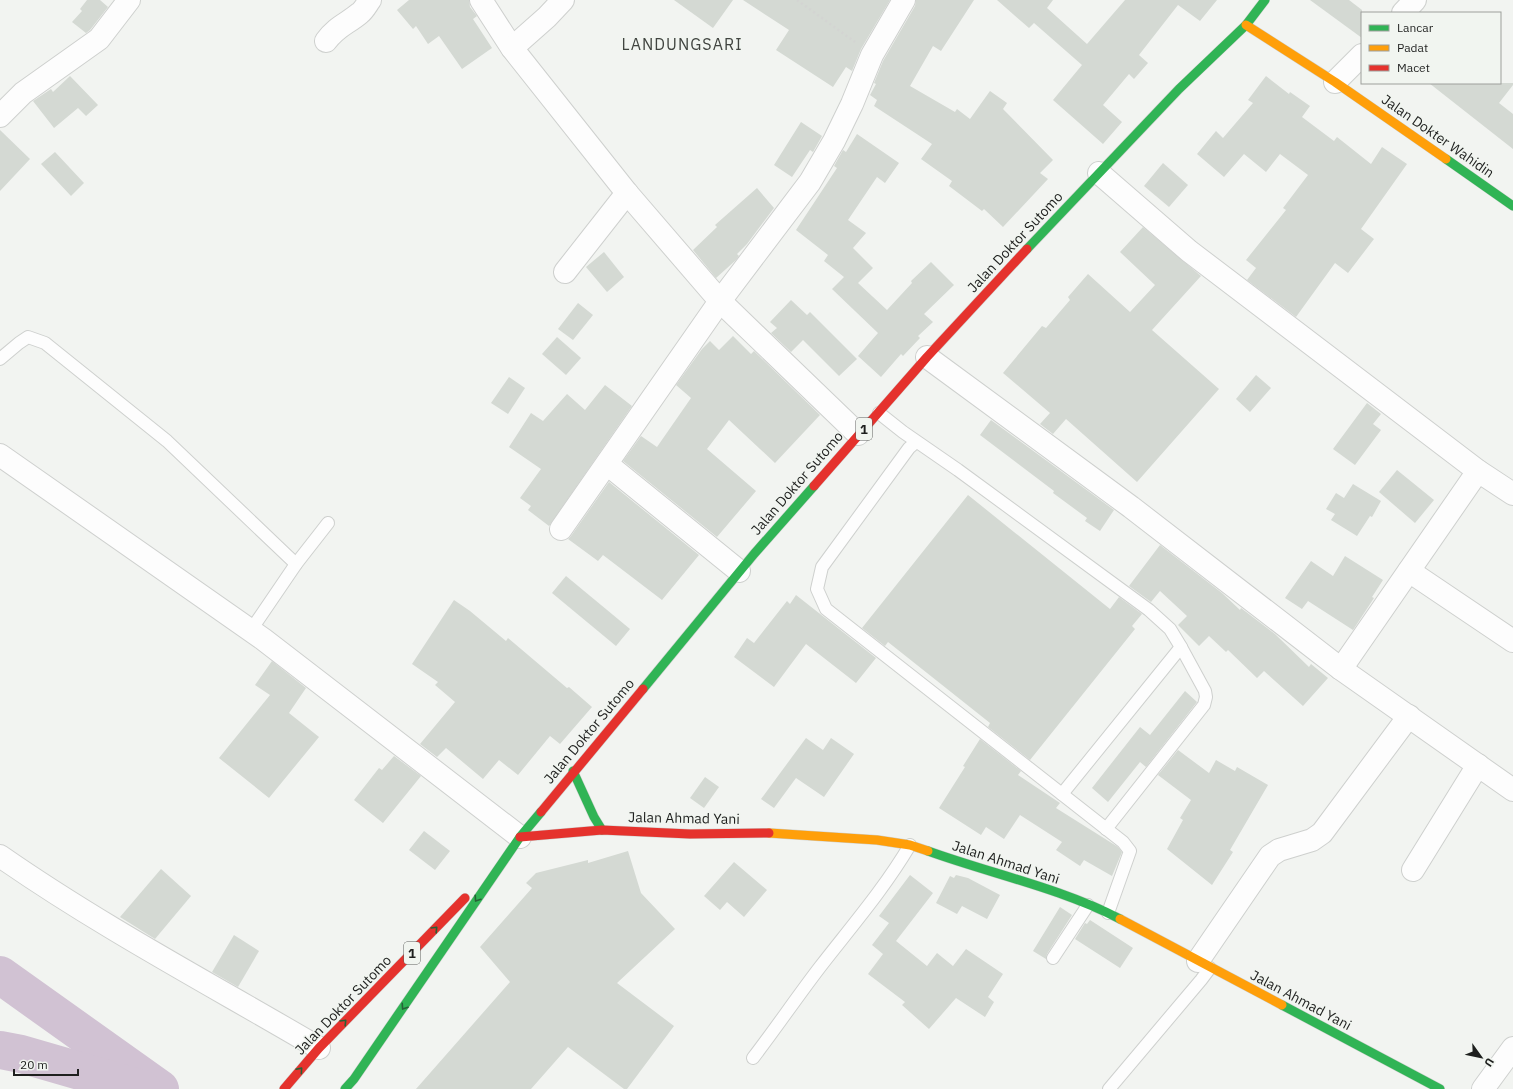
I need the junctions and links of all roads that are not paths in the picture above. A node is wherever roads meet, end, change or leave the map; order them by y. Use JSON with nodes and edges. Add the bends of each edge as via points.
{"nodes":[{"id":1,"x":129,"y":0,"type":"edge"},
{"id":2,"x":370,"y":0,"type":"edge"},
{"id":3,"x":481,"y":0,"type":"edge"},
{"id":4,"x":562,"y":0,"type":"edge"},
{"id":5,"x":904,"y":0,"type":"edge"},
{"id":6,"x":1265,"y":0,"type":"edge"},
{"id":7,"x":1415,"y":0,"type":"edge"},
{"id":8,"x":1404,"y":12,"type":"edge"},
{"id":9,"x":1246,"y":25,"type":"junction"},
{"id":10,"x":326,"y":41,"type":"dead end"},
{"id":11,"x":512,"y":48,"type":"junction"},
{"id":12,"x":1361,"y":56,"type":"edge"},
{"id":13,"x":1335,"y":82,"type":"junction"},
{"id":14,"x":0,"y":116,"type":"edge"},
{"id":15,"x":1099,"y":173,"type":"junction"},
{"id":16,"x":627,"y":193,"type":"junction"},
{"id":17,"x":1513,"y":206,"type":"edge"},
{"id":18,"x":565,"y":272,"type":"dead end"},
{"id":19,"x":720,"y":301,"type":"junction"},
{"id":20,"x":927,"y":357,"type":"junction"},
{"id":21,"x":0,"y":359,"type":"edge"},
{"id":22,"x":879,"y":413,"type":"junction"},
{"id":23,"x":858,"y":434,"type":"junction"},
{"id":24,"x":916,"y":442,"type":"junction"},
{"id":25,"x":0,"y":455,"type":"edge"},
{"id":26,"x":607,"y":464,"type":"junction"},
{"id":27,"x":1478,"y":471,"type":"junction"},
{"id":28,"x":1513,"y":494,"type":"edge"},
{"id":29,"x":328,"y":524,"type":"dead end"},
{"id":30,"x":561,"y":529,"type":"dead end"},
{"id":31,"x":296,"y":564,"type":"junction"},
{"id":32,"x":739,"y":571,"type":"junction"},
{"id":33,"x":1409,"y":571,"type":"junction"},
{"id":34,"x":251,"y":630,"type":"junction"},
{"id":35,"x":1513,"y":641,"type":"edge"},
{"id":36,"x":1181,"y":647,"type":"junction"},
{"id":37,"x":1341,"y":669,"type":"junction"},
{"id":38,"x":1409,"y":716,"type":"junction"},
{"id":39,"x":1478,"y":765,"type":"junction"},
{"id":40,"x":573,"y":771,"type":"junction"},
{"id":41,"x":1513,"y":790,"type":"edge"},
{"id":42,"x":1062,"y":794,"type":"junction"},
{"id":43,"x":1106,"y":828,"type":"junction"},
{"id":44,"x":602,"y":830,"type":"junction"},
{"id":45,"x":520,"y":837,"type":"junction"},
{"id":46,"x":910,"y":845,"type":"junction"},
{"id":47,"x":0,"y":856,"type":"edge"},
{"id":48,"x":507,"y":856,"type":"junction"},
{"id":49,"x":1413,"y":870,"type":"dead end"},
{"id":50,"x":1088,"y":905,"type":"junction"},
{"id":51,"x":1108,"y":913,"type":"junction"},
{"id":52,"x":1053,"y":958,"type":"dead end"},
{"id":53,"x":1204,"y":965,"type":"junction"},
{"id":54,"x":1513,"y":1048,"type":"edge"},
{"id":55,"x":318,"y":1049,"type":"junction"},
{"id":56,"x":753,"y":1058,"type":"dead end"},
{"id":57,"x":284,"y":1089,"type":"edge"},
{"id":58,"x":345,"y":1089,"type":"edge"},
{"id":59,"x":1109,"y":1089,"type":"edge"},
{"id":60,"x":1440,"y":1089,"type":"edge"},
{"id":61,"x":1483,"y":1089,"type":"edge"}],
"edges":[{"from":1,"to":14,"type":"street","via":[[99,39],[23,93]]},
{"from":2,"to":10,"type":"street","via":[[361,12],[331,33]]},
{"from":3,"to":11,"type":"street"},
{"from":4,"to":11,"type":"street"},
{"from":5,"to":19,"type":"street","via":[[872,55],[834,141],[810,182]]},
{"from":6,"to":9,"type":"main road","number":"1"},
{"from":7,"to":8,"type":"street"},
{"from":9,"to":13,"type":"main road","name":"Jalan Dokter Wahidin"},
{"from":9,"to":15,"type":"main road","name":"Jalan Doktor Sutomo","number":"1","via":[[1179,89]]},
{"from":11,"to":16,"type":"street"},
{"from":12,"to":13,"type":"street"},
{"from":13,"to":17,"type":"main road","name":"Jalan Dokter Wahidin"},
{"from":15,"to":20,"type":"main road","name":"Jalan Doktor Sutomo","number":"1"},
{"from":15,"to":27,"type":"street","via":[[1189,251]]},
{"from":16,"to":18,"type":"street"},
{"from":16,"to":19,"type":"street"},
{"from":19,"to":23,"type":"street"},
{"from":19,"to":26,"type":"street"},
{"from":20,"to":22,"type":"main road","name":"Jalan Doktor Sutomo","number":"1"},
{"from":20,"to":37,"type":"street","via":[[1131,507]]},
{"from":21,"to":31,"type":"lane","via":[[28,337],[45,343],[166,441]]},
{"from":22,"to":23,"type":"main road","name":"Jalan Doktor Sutomo","number":"1"},
{"from":22,"to":24,"type":"lane"},
{"from":23,"to":32,"type":"main road","name":"Jalan Doktor Sutomo","number":"1"},
{"from":24,"to":36,"type":"lane","via":[[1149,610],[1170,629]]},
{"from":24,"to":42,"type":"lane","via":[[822,566],[817,589],[826,609]]},
{"from":25,"to":34,"type":"street"},
{"from":26,"to":30,"type":"street"},
{"from":26,"to":32,"type":"street"},
{"from":27,"to":28,"type":"street"},
{"from":27,"to":33,"type":"street"},
{"from":29,"to":31,"type":"lane"},
{"from":31,"to":34,"type":"lane"},
{"from":32,"to":40,"type":"main road","name":"Jalan Doktor Sutomo","number":"1"},
{"from":33,"to":35,"type":"street"},
{"from":33,"to":37,"type":"street"},
{"from":34,"to":45,"type":"street"},
{"from":36,"to":42,"type":"lane"},
{"from":36,"to":43,"type":"lane","via":[[1205,691],[1204,705]]},
{"from":37,"to":38,"type":"street"},
{"from":38,"to":39,"type":"street"},
{"from":38,"to":53,"type":"street","via":[[1322,833],[1312,840],[1279,850],[1270,856]]},
{"from":39,"to":41,"type":"street"},
{"from":39,"to":49,"type":"street"},
{"from":40,"to":44,"type":"main road","via":[[590,811]]},
{"from":40,"to":45,"type":"main road","name":"Jalan Doktor Sutomo","number":"1"},
{"from":42,"to":43,"type":"lane"},
{"from":43,"to":51,"type":"lane","via":[[1130,851]]},
{"from":44,"to":45,"type":"main road","name":"Jalan Ahmad Yani"},
{"from":44,"to":46,"type":"main road","name":"Jalan Ahmad Yani","via":[[690,834],[772,833],[877,840]]},
{"from":45,"to":48,"type":"main road","name":"Jalan Doktor Sutomo","number":"1"},
{"from":46,"to":50,"type":"main road","name":"Jalan Ahmad Yani","via":[[1056,892]]},
{"from":46,"to":56,"type":"lane","via":[[864,912]]},
{"from":47,"to":55,"type":"street","via":[[120,934],[223,991]]},
{"from":55,"to":48,"type":"main road","name":"Jalan Doktor Sutomo","number":"1","one_way":true},
{"from":48,"to":58,"type":"main road","name":"Jalan Doktor Sutomo","number":"1","one_way":true},
{"from":50,"to":51,"type":"main road","name":"Jalan Ahmad Yani"},
{"from":50,"to":52,"type":"lane"},
{"from":51,"to":53,"type":"main road","name":"Jalan Ahmad Yani"},
{"from":53,"to":59,"type":"lane","via":[[1201,980]]},
{"from":53,"to":60,"type":"main road","name":"Jalan Ahmad Yani"},
{"from":54,"to":61,"type":"street"},
{"from":57,"to":55,"type":"main road","name":"Jalan Doktor Sutomo","number":"1","one_way":true}]}
